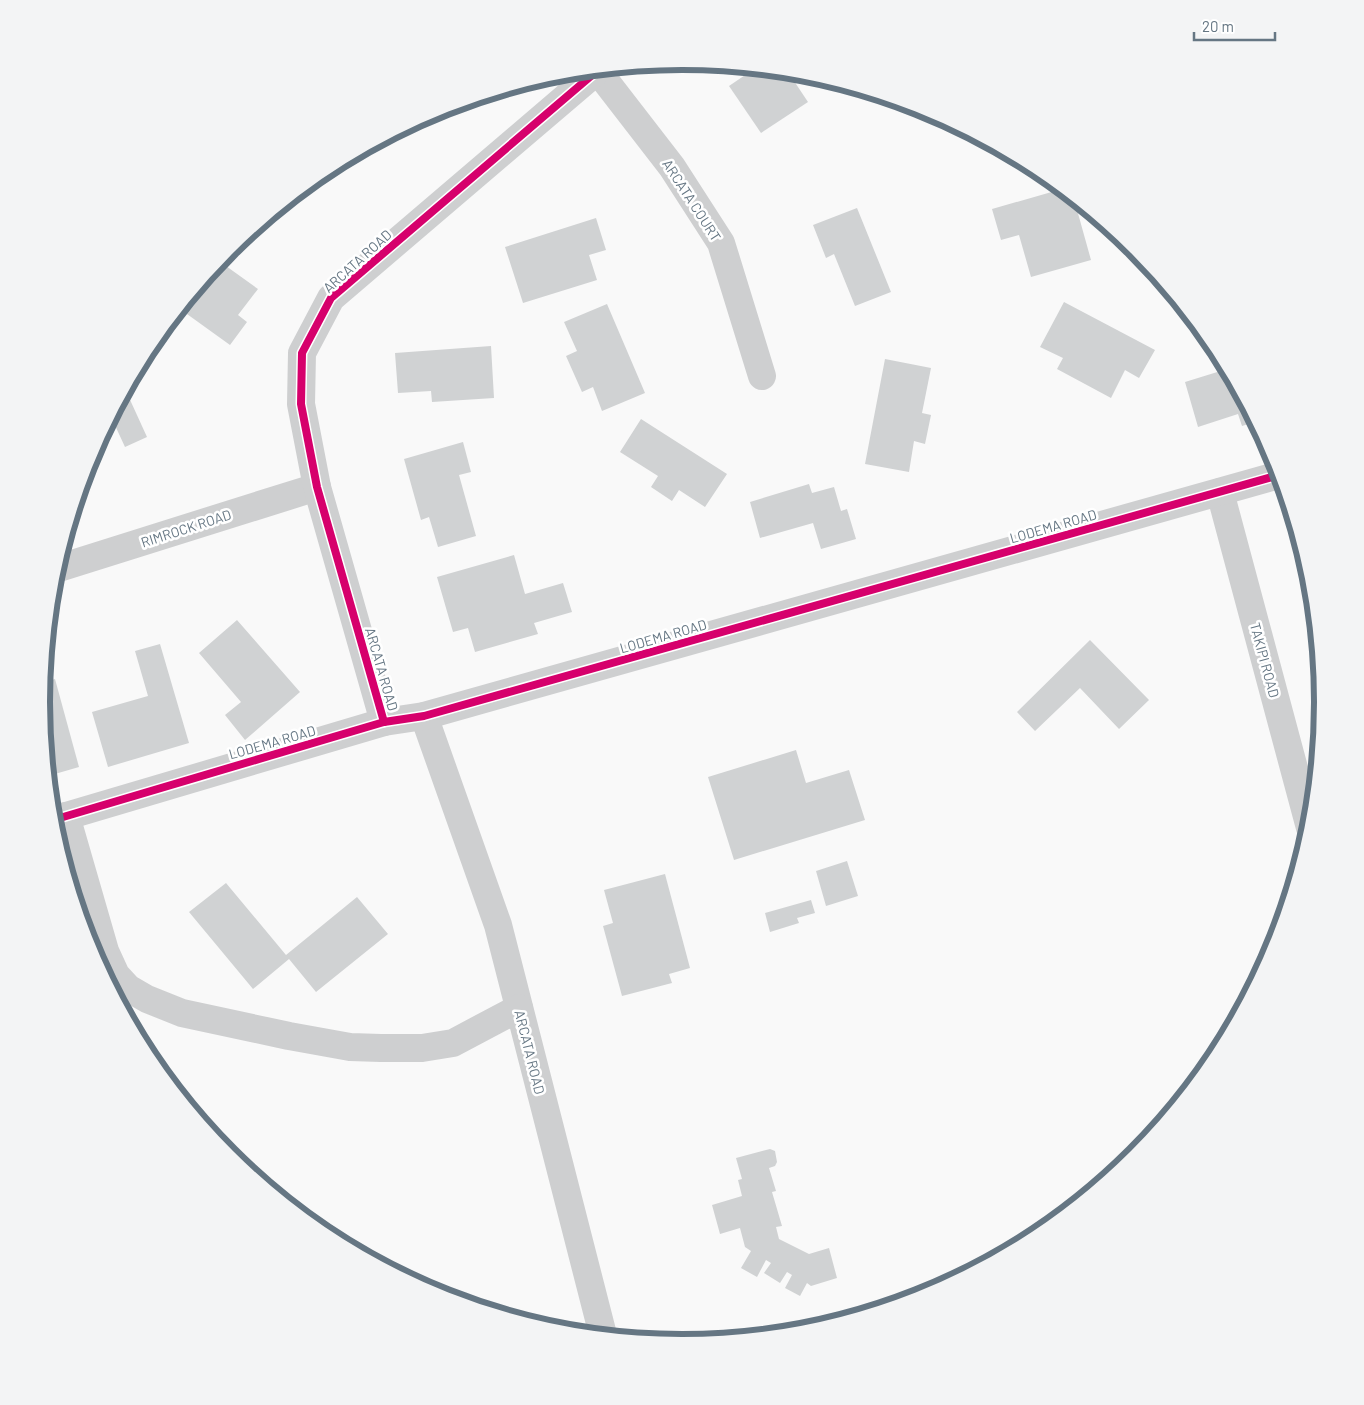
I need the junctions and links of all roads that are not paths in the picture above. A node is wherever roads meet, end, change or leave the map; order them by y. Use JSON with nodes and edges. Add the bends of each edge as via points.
{"nodes":[{"id":1,"x":602,"y":76,"type":"edge"},
{"id":2,"x":589,"y":78,"type":"edge"},
{"id":3,"x":762,"y":376,"type":"dead end"},
{"id":4,"x":1272,"y":477,"type":"edge"},
{"id":5,"x":317,"y":487,"type":"junction"},
{"id":6,"x":1220,"y":492,"type":"junction"},
{"id":7,"x":65,"y":567,"type":"edge"},
{"id":8,"x":424,"y":716,"type":"junction"},
{"id":9,"x":384,"y":722,"type":"junction"},
{"id":10,"x":1305,"y":809,"type":"edge"},
{"id":11,"x":61,"y":818,"type":"edge"},
{"id":12,"x":62,"y":828,"type":"edge"},
{"id":13,"x":519,"y":1008,"type":"junction"},
{"id":14,"x":601,"y":1329,"type":"edge"}],
"edges":[{"from":1,"to":3,"type":"street","name":"ARCATA COURT","via":[[672,167],[721,243]]},
{"from":2,"to":5,"type":"street","name":"ARCATA ROAD","via":[[331,298],[302,353],[301,404]]},
{"from":4,"to":6,"type":"street","name":"LODEMA ROAD"},
{"from":5,"to":7,"type":"street","name":"RIMROCK ROAD"},
{"from":5,"to":9,"type":"street","name":"ARCATA ROAD"},
{"from":6,"to":8,"type":"street","name":"LODEMA ROAD"},
{"from":6,"to":10,"type":"street","name":"TAKIPI ROAD"},
{"from":8,"to":9,"type":"street","name":"LODEMA ROAD"},
{"from":8,"to":13,"type":"street","name":"ARCATA ROAD","via":[[498,925]]},
{"from":9,"to":11,"type":"street","name":"LODEMA ROAD"},
{"from":12,"to":13,"type":"street","via":[[116,974],[128,988],[182,1013],[350,1047],[422,1048],[453,1044]]},
{"from":13,"to":14,"type":"street","name":"ARCATA ROAD"}]}
